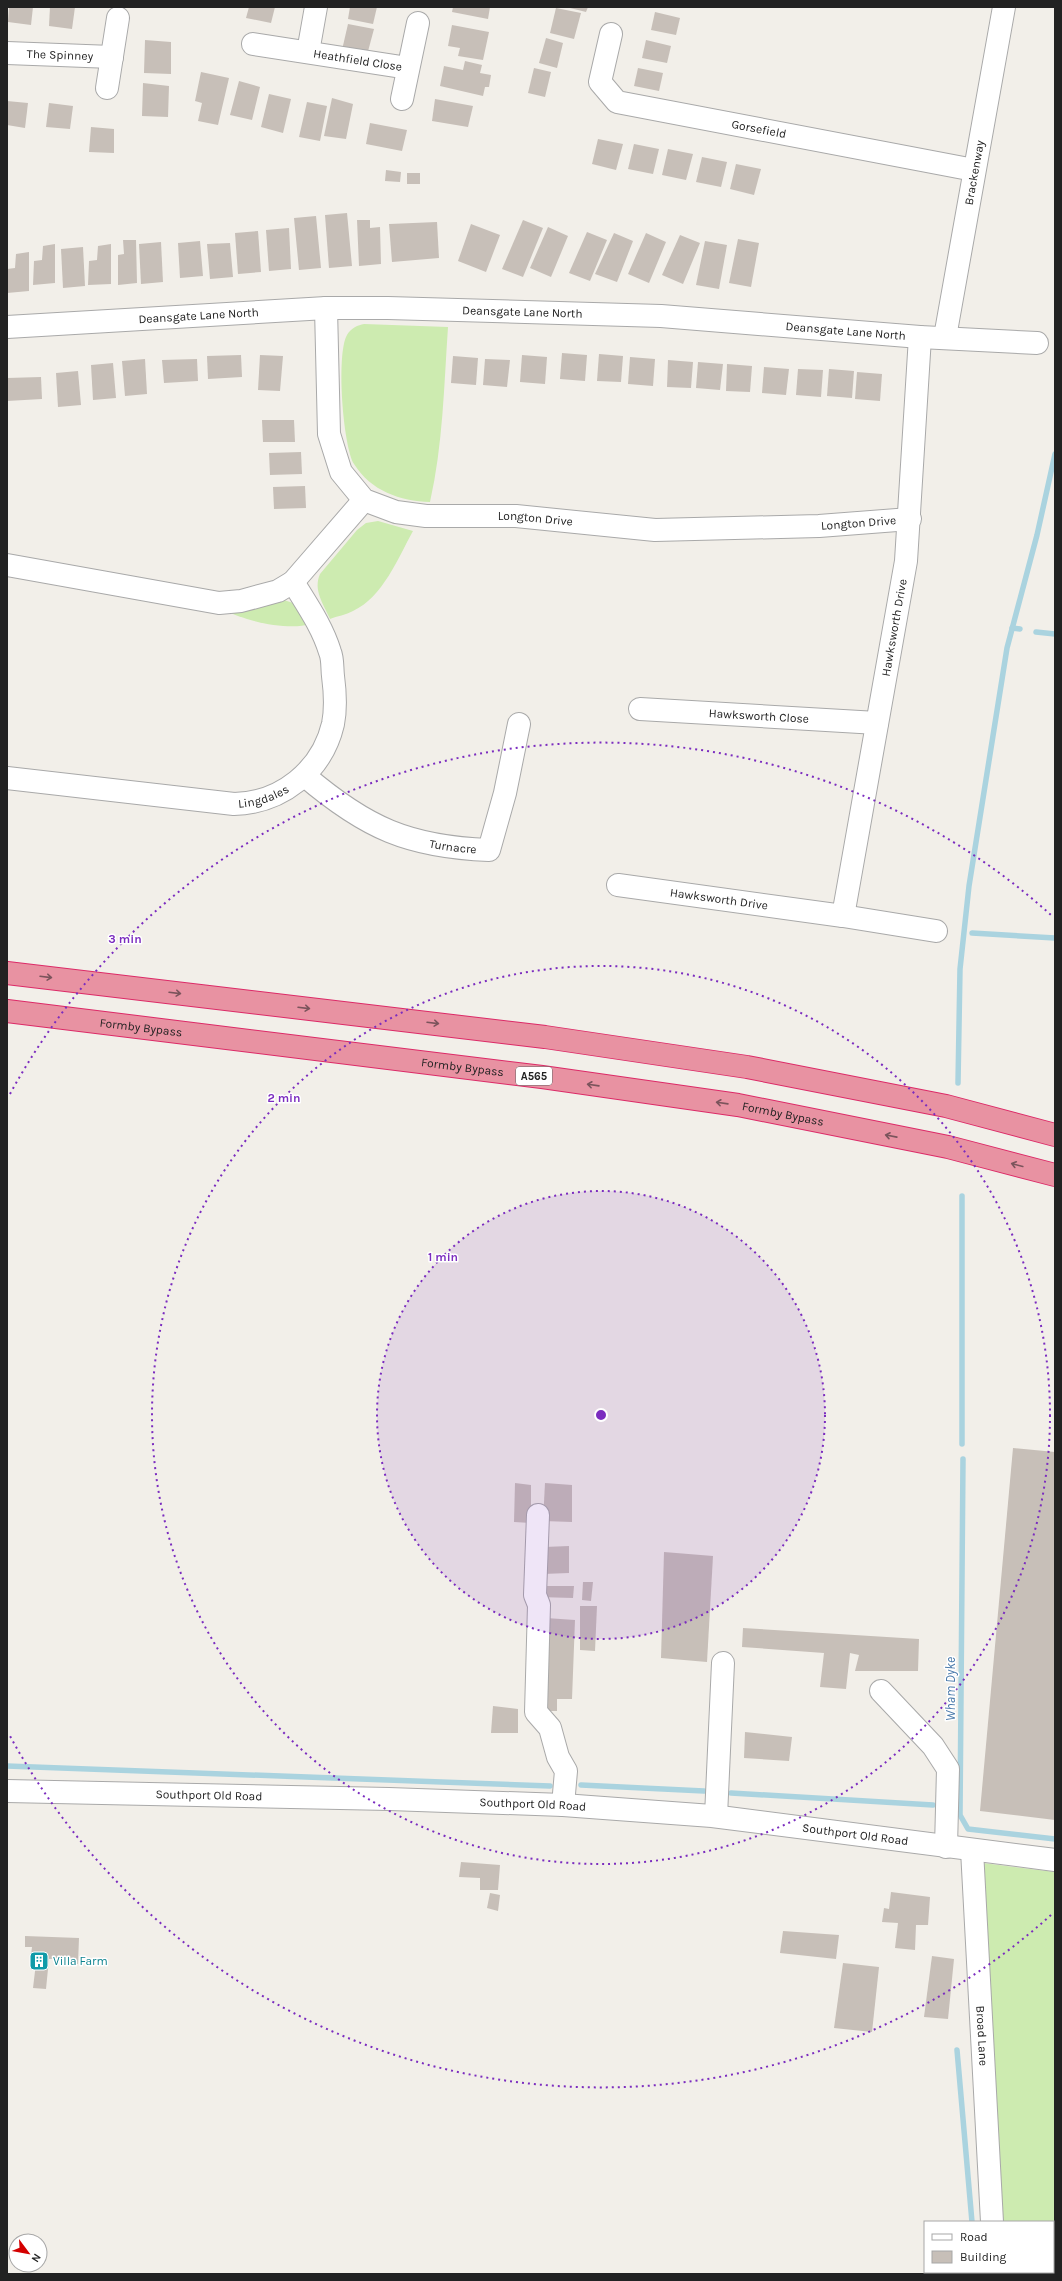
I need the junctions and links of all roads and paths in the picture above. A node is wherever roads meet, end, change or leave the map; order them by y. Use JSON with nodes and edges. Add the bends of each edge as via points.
{"nodes":[{"id":1,"x":316,"y":7,"type":"edge"},
{"id":2,"x":1004,"y":7,"type":"edge"},
{"id":3,"x":118,"y":18,"type":"dead end"},
{"id":4,"x":418,"y":23,"type":"dead end"},
{"id":5,"x":611,"y":34,"type":"dead end"},
{"id":6,"x":253,"y":44,"type":"dead end"},
{"id":7,"x":308,"y":52,"type":"junction"},
{"id":8,"x":7,"y":53,"type":"edge"},
{"id":9,"x":112,"y":58,"type":"junction"},
{"id":10,"x":408,"y":68,"type":"junction"},
{"id":11,"x":107,"y":88,"type":"dead end"},
{"id":12,"x":402,"y":99,"type":"dead end"},
{"id":13,"x":974,"y":170,"type":"junction"},
{"id":14,"x":326,"y":308,"type":"junction"},
{"id":15,"x":7,"y":327,"type":"edge"},
{"id":16,"x":920,"y":337,"type":"junction"},
{"id":17,"x":945,"y":337,"type":"junction"},
{"id":18,"x":1037,"y":343,"type":"dead end"},
{"id":19,"x":364,"y":500,"type":"junction"},
{"id":20,"x":910,"y":519,"type":"junction"},
{"id":21,"x":7,"y":565,"type":"edge"},
{"id":22,"x":293,"y":582,"type":"junction"},
{"id":23,"x":640,"y":709,"type":"dead end"},
{"id":24,"x":877,"y":723,"type":"junction"},
{"id":25,"x":519,"y":724,"type":"dead end"},
{"id":26,"x":305,"y":776,"type":"junction"},
{"id":27,"x":7,"y":778,"type":"edge"},
{"id":28,"x":618,"y":885,"type":"dead end"},
{"id":29,"x":843,"y":916,"type":"junction"},
{"id":30,"x":936,"y":931,"type":"dead end"},
{"id":31,"x":7,"y":973,"type":"edge"},
{"id":32,"x":7,"y":1011,"type":"edge"},
{"id":33,"x":1055,"y":1135,"type":"edge"},
{"id":34,"x":1055,"y":1175,"type":"edge"},
{"id":35,"x":538,"y":1515,"type":"dead end"},
{"id":36,"x":723,"y":1663,"type":"dead end"},
{"id":37,"x":881,"y":1691,"type":"dead end"},
{"id":38,"x":7,"y":1791,"type":"edge"},
{"id":39,"x":563,"y":1805,"type":"junction"},
{"id":40,"x":716,"y":1816,"type":"junction"},
{"id":41,"x":946,"y":1847,"type":"junction"},
{"id":42,"x":972,"y":1850,"type":"junction"},
{"id":43,"x":1055,"y":1860,"type":"edge"},
{"id":44,"x":992,"y":2221,"type":"edge"}],
"edges":[{"from":1,"to":7,"type":"street","name":"Heathfield Close"},
{"from":2,"to":13,"type":"street","name":"Brackenway"},
{"from":3,"to":9,"type":"street"},
{"from":4,"to":10,"type":"street","name":"Heathfield Close"},
{"from":5,"to":13,"type":"street","name":"Gorsefield","via":[[600,82],[617,102]]},
{"from":6,"to":7,"type":"street","name":"Heathfield Close"},
{"from":7,"to":10,"type":"street","name":"Heathfield Close"},
{"from":8,"to":9,"type":"street","name":"The Spinney"},
{"from":9,"to":11,"type":"street"},
{"from":10,"to":12,"type":"street","name":"Heathfield Close"},
{"from":13,"to":17,"type":"street","name":"Brackenway"},
{"from":14,"to":15,"type":"street","name":"Deansgate Lane North"},
{"from":14,"to":16,"type":"street","name":"Deansgate Lane North","via":[[661,316]]},
{"from":14,"to":19,"type":"street","via":[[329,434],[341,472]]},
{"from":16,"to":17,"type":"street","name":"Deansgate Lane North"},
{"from":16,"to":20,"type":"street","name":"Hawksworth Drive"},
{"from":17,"to":18,"type":"street","name":"Deansgate Lane North"},
{"from":19,"to":20,"type":"street","name":"Longton Drive","via":[[396,512],[426,516],[516,516],[655,530],[818,526]]},
{"from":19,"to":22,"type":"street"},
{"from":20,"to":24,"type":"street","name":"Hawksworth Drive","via":[[906,562]]},
{"from":21,"to":22,"type":"street","via":[[219,603],[240,601],[278,591]]},
{"from":22,"to":26,"type":"street","name":"Lingdales","via":[[320,625],[331,653],[335,690],[333,724],[323,748]]},
{"from":23,"to":24,"type":"street","name":"Hawksworth Close"},
{"from":24,"to":29,"type":"street","name":"Hawksworth Drive"},
{"from":25,"to":26,"type":"street","name":"Turnacre","via":[[505,793],[489,850],[416,841],[384,831],[355,815]]},
{"from":26,"to":27,"type":"street","name":"Lingdales","via":[[284,791],[249,804]]},
{"from":28,"to":29,"type":"street","name":"Hawksworth Drive"},
{"from":29,"to":30,"type":"street","name":"Hawksworth Drive"},
{"from":31,"to":33,"type":"highway","one_way":true,"via":[[545,1037],[739,1066],[946,1106]]},
{"from":34,"to":32,"type":"highway","name":"Formby Bypass","number":"A565","one_way":true,"via":[[948,1147],[738,1105],[542,1077]]},
{"from":35,"to":39,"type":"street","via":[[535,1595],[539,1605],[536,1712],[550,1728],[558,1757],[566,1771]]},
{"from":36,"to":40,"type":"street"},
{"from":37,"to":41,"type":"street","via":[[933,1746],[948,1768]]},
{"from":38,"to":39,"type":"street","name":"Southport Old Road"},
{"from":39,"to":40,"type":"street","name":"Southport Old Road"},
{"from":40,"to":41,"type":"street","name":"Southport Old Road"},
{"from":41,"to":42,"type":"street","name":"Southport Old Road"},
{"from":42,"to":43,"type":"street","name":"Southport Old Road"},
{"from":42,"to":44,"type":"street","name":"Broad Lane"}]}
